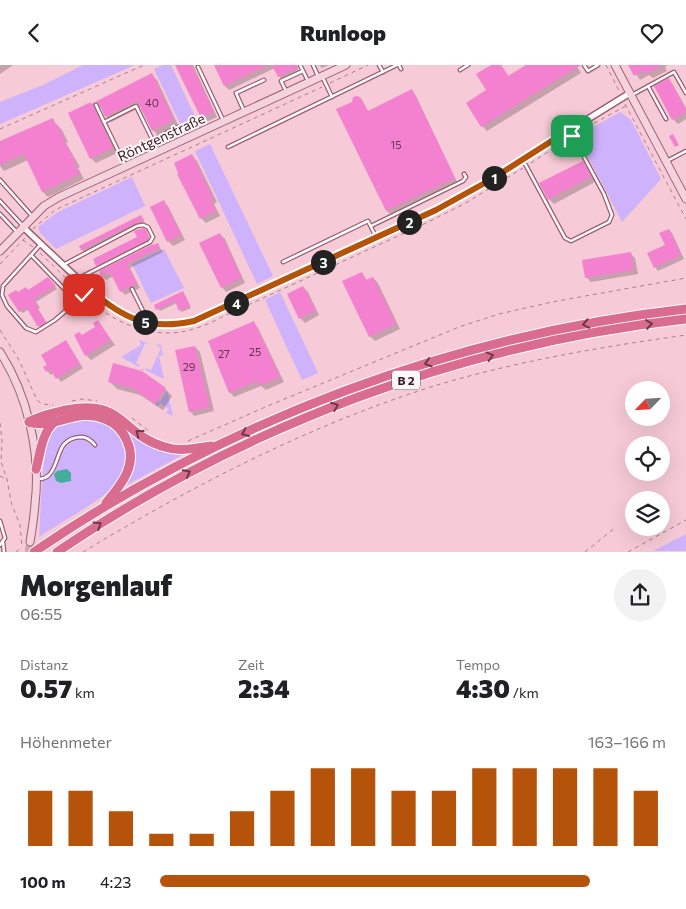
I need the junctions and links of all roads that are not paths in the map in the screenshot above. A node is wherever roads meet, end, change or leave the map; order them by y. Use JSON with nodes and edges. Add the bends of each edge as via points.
{"nodes":[{"id":1,"x":300,"y":65,"type":"edge"},
{"id":2,"x":313,"y":65,"type":"edge"},
{"id":3,"x":345,"y":65,"type":"edge"},
{"id":4,"x":379,"y":65,"type":"edge"},
{"id":5,"x":398,"y":65,"type":"edge"},
{"id":6,"x":468,"y":65,"type":"edge"},
{"id":7,"x":584,"y":65,"type":"edge"},
{"id":8,"x":598,"y":65,"type":"edge"},
{"id":9,"x":615,"y":65,"type":"edge"},
{"id":10,"x":198,"y":67,"type":"dead end"},
{"id":11,"x":401,"y":69,"type":"dead end"},
{"id":12,"x":460,"y":70,"type":"dead end"},
{"id":13,"x":303,"y":71,"type":"junction"},
{"id":14,"x":383,"y":72,"type":"junction"},
{"id":15,"x":320,"y":77,"type":"junction"},
{"id":16,"x":264,"y":79,"type":"dead end"},
{"id":17,"x":309,"y":82,"type":"junction"},
{"id":18,"x":648,"y":86,"type":"junction"},
{"id":19,"x":287,"y":92,"type":"junction"},
{"id":20,"x":686,"y":93,"type":"edge"},
{"id":21,"x":630,"y":94,"type":"junction"},
{"id":22,"x":332,"y":97,"type":"junction"},
{"id":23,"x":96,"y":105,"type":"dead end"},
{"id":24,"x":245,"y":112,"type":"junction"},
{"id":25,"x":666,"y":119,"type":"dead end"},
{"id":26,"x":224,"y":121,"type":"junction"},
{"id":27,"x":104,"y":122,"type":"junction"},
{"id":28,"x":178,"y":127,"type":"dead end"},
{"id":29,"x":569,"y":130,"type":"junction"},
{"id":30,"x":152,"y":140,"type":"junction"},
{"id":31,"x":228,"y":147,"type":"dead end"},
{"id":32,"x":686,"y":151,"type":"edge"},
{"id":33,"x":158,"y":152,"type":"junction"},
{"id":34,"x":523,"y":160,"type":"junction"},
{"id":35,"x":667,"y":161,"type":"junction"},
{"id":36,"x":126,"y":166,"type":"junction"},
{"id":37,"x":464,"y":174,"type":"dead end"},
{"id":38,"x":0,"y":180,"type":"edge"},
{"id":39,"x":686,"y":199,"type":"edge"},
{"id":40,"x":0,"y":201,"type":"edge"},
{"id":41,"x":0,"y":214,"type":"edge"},
{"id":42,"x":33,"y":217,"type":"junction"},
{"id":43,"x":371,"y":226,"type":"junction"},
{"id":44,"x":23,"y":227,"type":"junction"},
{"id":45,"x":18,"y":233,"type":"junction"},
{"id":46,"x":376,"y":237,"type":"junction"},
{"id":47,"x":41,"y":243,"type":"junction"},
{"id":48,"x":0,"y":251,"type":"edge"},
{"id":49,"x":31,"y":255,"type":"junction"},
{"id":50,"x":283,"y":262,"type":"dead end"},
{"id":51,"x":63,"y":265,"type":"junction"},
{"id":52,"x":77,"y":278,"type":"junction"},
{"id":53,"x":132,"y":289,"type":"dead end"},
{"id":54,"x":90,"y":290,"type":"junction"},
{"id":55,"x":76,"y":301,"type":"junction"},
{"id":56,"x":686,"y":309,"type":"edge"},
{"id":57,"x":686,"y":319,"type":"edge"},
{"id":58,"x":142,"y":321,"type":"junction"},
{"id":59,"x":0,"y":353,"type":"edge"},
{"id":60,"x":54,"y":421,"type":"junction"},
{"id":61,"x":29,"y":422,"type":"junction"},
{"id":62,"x":95,"y":445,"type":"dead end"},
{"id":63,"x":219,"y":445,"type":"junction"},
{"id":64,"x":36,"y":469,"type":"junction"},
{"id":65,"x":36,"y":479,"type":"junction"},
{"id":66,"x":102,"y":507,"type":"junction"},
{"id":67,"x":0,"y":521,"type":"edge"},
{"id":68,"x":30,"y":543,"type":"tunnel mouth"},
{"id":69,"x":1,"y":544,"type":"edge"},
{"id":70,"x":36,"y":550,"type":"edge"},
{"id":71,"x":4,"y":551,"type":"edge"},
{"id":72,"x":57,"y":551,"type":"edge"}],
"edges":[{"from":1,"to":13,"type":"lane"},
{"from":2,"to":15,"type":"lane"},
{"from":3,"to":15,"type":"street","name":"Röntgenstraße"},
{"from":4,"to":14,"type":"lane"},
{"from":5,"to":11,"type":"lane"},
{"from":5,"to":14,"type":"lane"},
{"from":6,"to":12,"type":"lane"},
{"from":7,"to":8,"type":"lane","via":[[588,71]]},
{"from":9,"to":21,"type":"street"},
{"from":10,"to":26,"type":"lane"},
{"from":13,"to":17,"type":"lane"},
{"from":13,"to":19,"type":"lane","via":[[282,81]]},
{"from":14,"to":22,"type":"lane"},
{"from":15,"to":17,"type":"street","name":"Röntgenstraße"},
{"from":15,"to":22,"type":"lane"},
{"from":16,"to":24,"type":"lane","via":[[236,93]]},
{"from":17,"to":19,"type":"street","name":"Röntgenstraße"},
{"from":18,"to":20,"type":"lane","via":[[674,72]]},
{"from":18,"to":21,"type":"lane"},
{"from":18,"to":25,"type":"lane"},
{"from":19,"to":24,"type":"street","name":"Röntgenstraße"},
{"from":21,"to":29,"type":"street"},
{"from":21,"to":35,"type":"street"},
{"from":22,"to":31,"type":"lane"},
{"from":23,"to":27,"type":"lane"},
{"from":24,"to":26,"type":"street","name":"Röntgenstraße"},
{"from":26,"to":33,"type":"street","name":"Röntgenstraße"},
{"from":27,"to":30,"type":"lane","via":[[136,105]]},
{"from":27,"to":36,"type":"lane"},
{"from":28,"to":30,"type":"lane"},
{"from":29,"to":34,"type":"street"},
{"from":29,"to":34,"type":"lane","via":[[604,194],[612,215],[609,222],[570,241],[565,238]]},
{"from":30,"to":33,"type":"lane"},
{"from":32,"to":35,"type":"lane"},
{"from":33,"to":36,"type":"street","name":"Röntgenstraße"},
{"from":34,"to":46,"type":"street","via":[[436,210]]},
{"from":35,"to":39,"type":"street"},
{"from":36,"to":42,"type":"street","name":"Röntgenstraße","via":[[59,197]]},
{"from":37,"to":43,"type":"lane","via":[[464,181]]},
{"from":38,"to":42,"type":"lane"},
{"from":40,"to":44,"type":"lane"},
{"from":41,"to":45,"type":"lane"},
{"from":42,"to":44,"type":"street","name":"Röntgenstraße"},
{"from":43,"to":46,"type":"lane"},
{"from":43,"to":50,"type":"lane","via":[[368,221]]},
{"from":44,"to":45,"type":"street","name":"Röntgenstraße"},
{"from":44,"to":47,"type":"street"},
{"from":45,"to":48,"type":"street","name":"Röntgenstraße"},
{"from":46,"to":58,"type":"street","via":[[194,321],[174,325]]},
{"from":47,"to":49,"type":"lane"},
{"from":47,"to":51,"type":"street"},
{"from":49,"to":55,"type":"lane"},
{"from":49,"to":55,"type":"lane","via":[[3,286],[2,295],[26,328],[36,332]]},
{"from":51,"to":52,"type":"street"},
{"from":51,"to":52,"type":"lane","via":[[137,226],[148,227],[153,237],[150,242]]},
{"from":52,"to":54,"type":"street"},
{"from":53,"to":58,"type":"lane","via":[[142,311]]},
{"from":54,"to":55,"type":"lane"},
{"from":54,"to":58,"type":"street","via":[[108,306]]},
{"from":56,"to":63,"type":"highway","number":"B 2","one_way":true,"via":[[552,331],[456,355],[389,375],[320,401]]},
{"from":72,"to":57,"type":"highway","number":"B 2","one_way":true,"via":[[144,496],[194,469],[275,431],[362,396],[457,365],[554,340]]},
{"from":59,"to":61,"type":"street","via":[[13,376]]},
{"from":60,"to":61,"type":"highway","number":"B 2","via":[[43,425]]},
{"from":60,"to":64,"type":"highway","via":[[42,439]]},
{"from":60,"to":66,"type":"highway","number":"B 2","via":[[91,415],[111,422],[125,435],[131,454],[129,470]]},
{"from":63,"to":61,"type":"highway","number":"B 2","one_way":true,"via":[[180,450],[164,447],[103,409],[90,407],[41,416]]},
{"from":61,"to":64,"type":"street"},
{"from":62,"to":65,"type":"lane","via":[[84,438],[71,440],[59,451],[50,474]]},
{"from":63,"to":66,"type":"highway","number":"B 2"},
{"from":64,"to":65,"type":"street"},
{"from":65,"to":68,"type":"street"},
{"from":66,"to":70,"type":"highway","number":"B 2"},
{"from":67,"to":69,"type":"lane","via":[[5,534]]},
{"from":69,"to":71,"type":"lane"}]}
